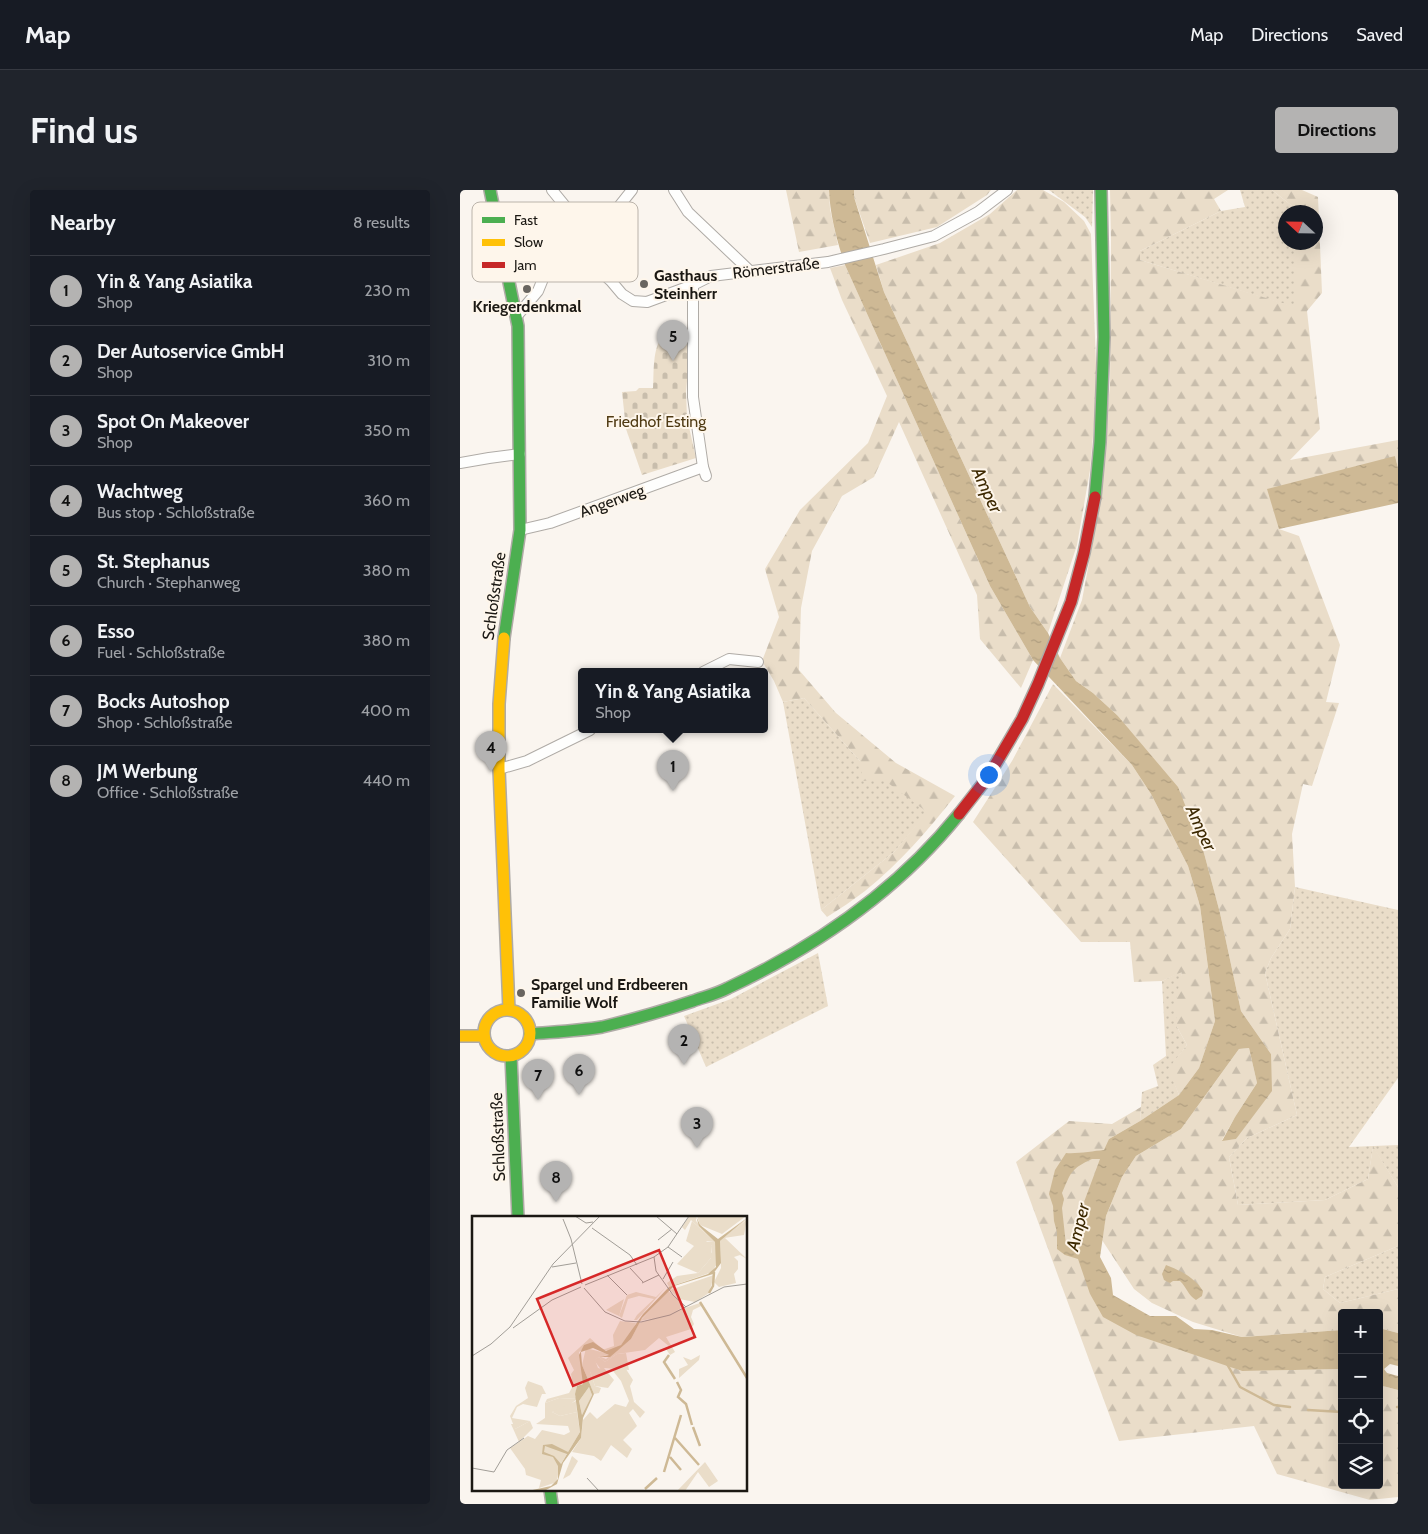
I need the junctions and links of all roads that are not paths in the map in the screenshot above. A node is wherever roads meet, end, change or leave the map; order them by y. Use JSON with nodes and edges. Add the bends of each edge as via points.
{"nodes":[{"id":1,"x":552,"y":190,"type":"edge"},
{"id":2,"x":632,"y":190,"type":"edge"},
{"id":3,"x":674,"y":190,"type":"edge"},
{"id":4,"x":1007,"y":190,"type":"edge"},
{"id":5,"x":1101,"y":190,"type":"edge"},
{"id":6,"x":562,"y":202,"type":"edge"},
{"id":7,"x":622,"y":202,"type":"edge"},
{"id":8,"x":750,"y":271,"type":"junction"},
{"id":9,"x":510,"y":282,"type":"edge"},
{"id":10,"x":542,"y":282,"type":"edge"},
{"id":11,"x":612,"y":282,"type":"edge"},
{"id":12,"x":693,"y":285,"type":"junction"},
{"id":13,"x":516,"y":317,"type":"junction"},
{"id":14,"x":520,"y":454,"type":"junction"},
{"id":15,"x":460,"y":464,"type":"edge"},
{"id":16,"x":520,"y":530,"type":"junction"},
{"id":17,"x":758,"y":662,"type":"dead end"},
{"id":18,"x":711,"y":668,"type":"edge"},
{"id":19,"x":584,"y":733,"type":"edge"},
{"id":20,"x":499,"y":769,"type":"junction"},
{"id":21,"x":509,"y":1010,"type":"junction"},
{"id":22,"x":530,"y":1034,"type":"junction"},
{"id":23,"x":460,"y":1036,"type":"edge"},
{"id":24,"x":484,"y":1036,"type":"junction"},
{"id":25,"x":511,"y":1056,"type":"junction"},
{"id":26,"x":518,"y":1216,"type":"edge"}],
"edges":[{"from":1,"to":6,"type":"street"},
{"from":2,"to":7,"type":"street"},
{"from":3,"to":8,"type":"street","via":[[688,212]]},
{"from":4,"to":8,"type":"street","name":"Römerstraße","via":[[978,212],[934,236],[828,262]]},
{"from":5,"to":22,"type":"main road","via":[[1104,337],[1100,442],[1096,490],[1084,553],[1071,602],[1038,684],[988,777],[949,826],[897,879],[834,929],[804,948],[727,989],[660,1012],[600,1027]]},
{"from":8,"to":12,"type":"street","name":"Römerstraße","via":[[712,276]]},
{"from":9,"to":13,"type":"main road","name":"Schloßstraße"},
{"from":10,"to":13,"type":"street"},
{"from":11,"to":12,"type":"street","name":"Römerstraße","via":[[633,301],[648,302]]},
{"from":12,"to":16,"type":"street","name":"Angerweg","via":[[693,397],[704,472],[550,524]]},
{"from":13,"to":14,"type":"main road","name":"Schloßstraße"},
{"from":14,"to":15,"type":"street"},
{"from":14,"to":16,"type":"main road","name":"Schloßstraße"},
{"from":16,"to":20,"type":"main road","name":"Schloßstraße","via":[[498,704]]},
{"from":17,"to":18,"type":"street","via":[[729,659]]},
{"from":19,"to":20,"type":"street","via":[[527,762]]},
{"from":20,"to":21,"type":"main road","name":"Schloßstraße"},
{"from":21,"to":22,"type":"main road","via":[[522,1015]]},
{"from":21,"to":24,"type":"main road","via":[[502,1010],[491,1017]]},
{"from":22,"to":25,"type":"main road","via":[[524,1048]]},
{"from":23,"to":24,"type":"main road"},
{"from":24,"to":25,"type":"main road","via":[[490,1049],[503,1056]]},
{"from":25,"to":26,"type":"main road","name":"Schloßstraße"}]}
